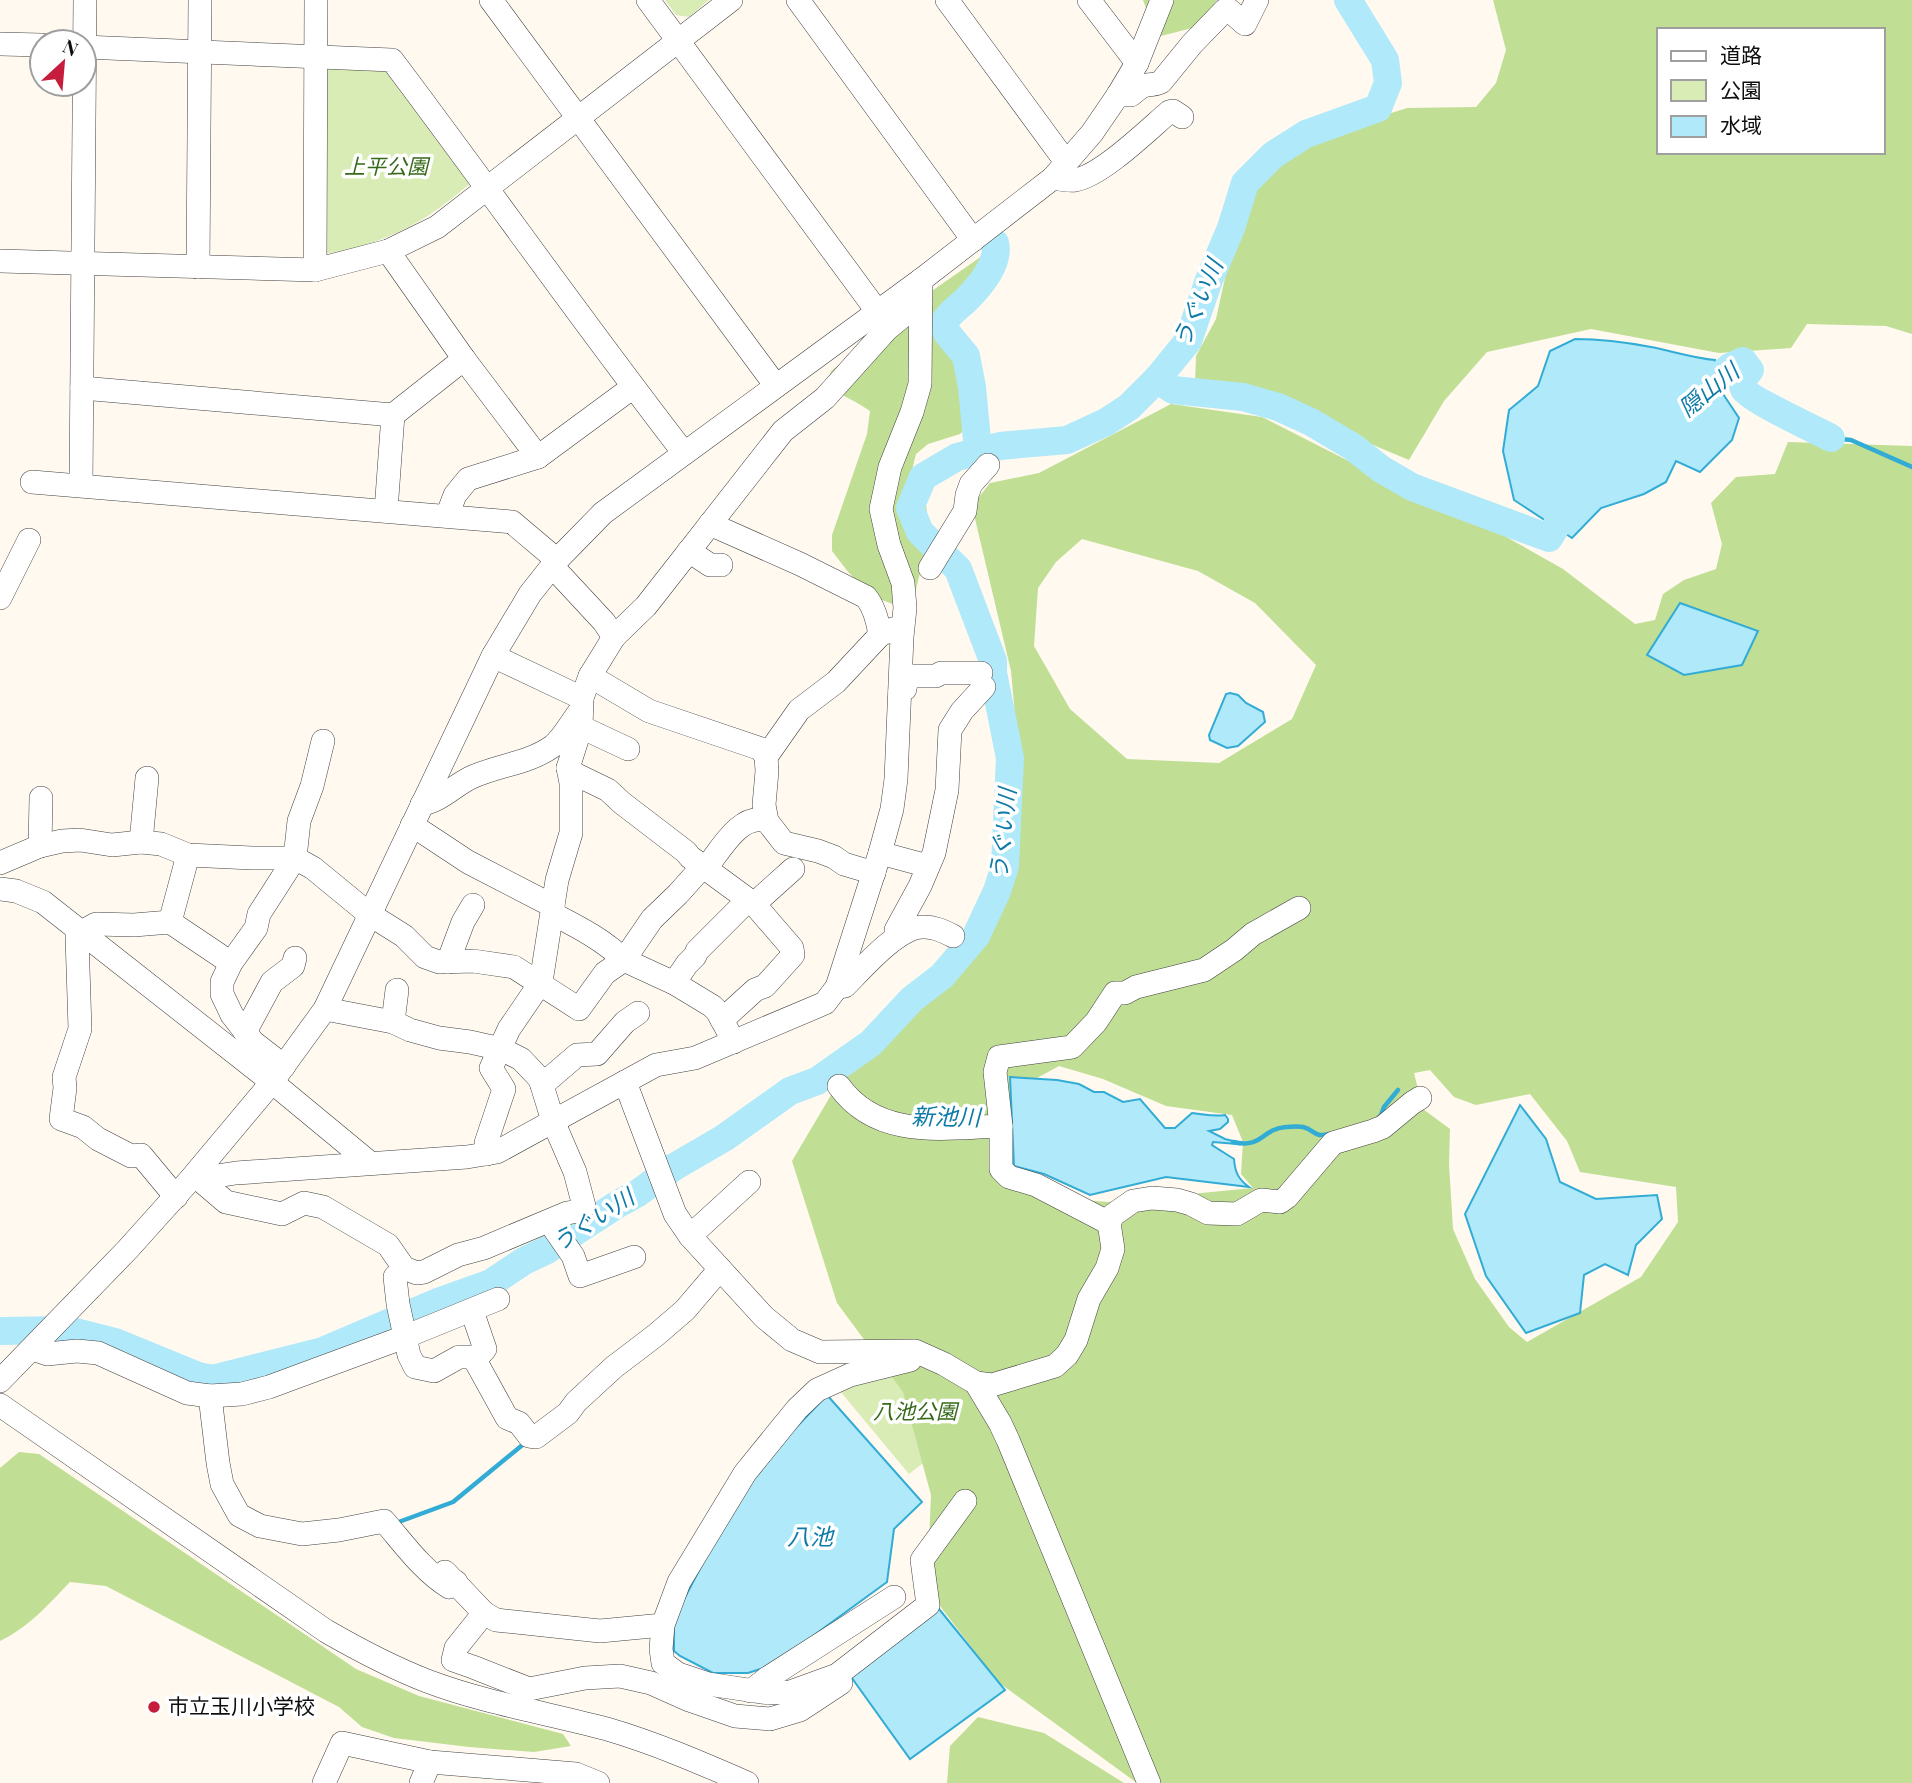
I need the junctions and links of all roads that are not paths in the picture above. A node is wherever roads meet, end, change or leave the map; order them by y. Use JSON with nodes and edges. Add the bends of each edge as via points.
{"nodes":[{"id":1,"x":85,"y":0,"type":"edge"},
{"id":2,"x":200,"y":0,"type":"edge"},
{"id":3,"x":316,"y":0,"type":"edge"},
{"id":4,"x":491,"y":0,"type":"edge"},
{"id":5,"x":648,"y":0,"type":"edge"},
{"id":6,"x":731,"y":0,"type":"edge"},
{"id":7,"x":798,"y":0,"type":"edge"},
{"id":8,"x":947,"y":0,"type":"edge"},
{"id":9,"x":1162,"y":0,"type":"edge"},
{"id":10,"x":1257,"y":0,"type":"edge"},
{"id":11,"x":1090,"y":1,"type":"edge"},
{"id":12,"x":84,"y":28,"type":"edge"},
{"id":13,"x":678,"y":42,"type":"junction"},
{"id":14,"x":0,"y":44,"type":"edge"},
{"id":15,"x":28,"y":45,"type":"edge"},
{"id":16,"x":98,"y":48,"type":"edge"},
{"id":17,"x":198,"y":53,"type":"junction"},
{"id":18,"x":315,"y":57,"type":"junction"},
{"id":19,"x":1137,"y":63,"type":"junction"},
{"id":20,"x":1118,"y":95,"type":"junction"},
{"id":21,"x":84,"y":98,"type":"edge"},
{"id":22,"x":577,"y":117,"type":"junction"},
{"id":23,"x":1182,"y":117,"type":"dead end"},
{"id":24,"x":1059,"y":170,"type":"junction"},
{"id":25,"x":488,"y":187,"type":"junction"},
{"id":26,"x":973,"y":240,"type":"junction"},
{"id":27,"x":388,"y":251,"type":"junction"},
{"id":28,"x":0,"y":261,"type":"edge"},
{"id":29,"x":83,"y":264,"type":"junction"},
{"id":30,"x":198,"y":267,"type":"junction"},
{"id":31,"x":315,"y":270,"type":"junction"},
{"id":32,"x":920,"y":291,"type":"junction"},
{"id":33,"x":877,"y":311,"type":"junction"},
{"id":34,"x":464,"y":359,"type":"junction"},
{"id":35,"x":776,"y":386,"type":"junction"},
{"id":36,"x":633,"y":387,"type":"junction"},
{"id":37,"x":82,"y":388,"type":"junction"},
{"id":38,"x":394,"y":415,"type":"junction"},
{"id":39,"x":684,"y":453,"type":"junction"},
{"id":40,"x":538,"y":457,"type":"junction"},
{"id":41,"x":988,"y":465,"type":"dead end"},
{"id":42,"x":32,"y":482,"type":"dead end"},
{"id":43,"x":81,"y":485,"type":"junction"},
{"id":44,"x":386,"y":511,"type":"junction"},
{"id":45,"x":447,"y":516,"type":"junction"},
{"id":46,"x":710,"y":524,"type":"junction"},
{"id":47,"x":29,"y":540,"type":"dead end"},
{"id":48,"x":689,"y":551,"type":"junction"},
{"id":49,"x":555,"y":563,"type":"junction"},
{"id":50,"x":721,"y":565,"type":"dead end"},
{"id":51,"x":930,"y":568,"type":"dead end"},
{"id":52,"x":0,"y":598,"type":"edge"},
{"id":53,"x":903,"y":627,"type":"junction"},
{"id":54,"x":880,"y":635,"type":"junction"},
{"id":55,"x":614,"y":637,"type":"junction"},
{"id":56,"x":492,"y":656,"type":"junction"},
{"id":57,"x":590,"y":676,"type":"junction"},
{"id":58,"x":900,"y":692,"type":"junction"},
{"id":59,"x":582,"y":711,"type":"junction"},
{"id":60,"x":323,"y":741,"type":"dead end"},
{"id":61,"x":628,"y":749,"type":"dead end"},
{"id":62,"x":766,"y":757,"type":"junction"},
{"id":63,"x":568,"y":768,"type":"junction"},
{"id":64,"x":147,"y":778,"type":"dead end"},
{"id":65,"x":41,"y":798,"type":"dead end"},
{"id":66,"x":422,"y":804,"type":"junction"},
{"id":67,"x":767,"y":821,"type":"junction"},
{"id":68,"x":412,"y":825,"type":"junction"},
{"id":69,"x":141,"y":842,"type":"junction"},
{"id":70,"x":40,"y":846,"type":"junction"},
{"id":71,"x":188,"y":855,"type":"junction"},
{"id":72,"x":295,"y":858,"type":"junction"},
{"id":73,"x":0,"y":863,"type":"edge"},
{"id":74,"x":877,"y":863,"type":"junction"},
{"id":75,"x":928,"y":866,"type":"junction"},
{"id":76,"x":705,"y":867,"type":"junction"},
{"id":77,"x":793,"y":869,"type":"dead end"},
{"id":78,"x":0,"y":889,"type":"edge"},
{"id":79,"x":751,"y":902,"type":"junction"},
{"id":80,"x":473,"y":905,"type":"dead end"},
{"id":81,"x":1299,"y":908,"type":"dead end"},
{"id":82,"x":553,"y":910,"type":"junction"},
{"id":83,"x":369,"y":914,"type":"junction"},
{"id":84,"x":170,"y":922,"type":"junction"},
{"id":85,"x":82,"y":932,"type":"junction"},
{"id":86,"x":953,"y":936,"type":"dead end"},
{"id":87,"x":897,"y":937,"type":"junction"},
{"id":88,"x":295,"y":958,"type":"dead end"},
{"id":89,"x":624,"y":960,"type":"junction"},
{"id":90,"x":448,"y":962,"type":"junction"},
{"id":91,"x":231,"y":964,"type":"junction"},
{"id":92,"x":541,"y":982,"type":"junction"},
{"id":93,"x":674,"y":983,"type":"junction"},
{"id":94,"x":837,"y":987,"type":"junction"},
{"id":95,"x":397,"y":990,"type":"dead end"},
{"id":96,"x":326,"y":1009,"type":"junction"},
{"id":97,"x":638,"y":1013,"type":"dead end"},
{"id":98,"x":722,"y":1020,"type":"junction"},
{"id":99,"x":393,"y":1022,"type":"junction"},
{"id":100,"x":246,"y":1032,"type":"junction"},
{"id":101,"x":734,"y":1042,"type":"junction"},
{"id":102,"x":604,"y":1048,"type":"junction"},
{"id":103,"x":501,"y":1049,"type":"junction"},
{"id":104,"x":278,"y":1074,"type":"junction"},
{"id":105,"x":626,"y":1081,"type":"junction"},
{"id":106,"x":542,"y":1085,"type":"junction"},
{"id":107,"x":839,"y":1086,"type":"dead end"},
{"id":108,"x":1420,"y":1098,"type":"dead end"},
{"id":109,"x":553,"y":1121,"type":"junction"},
{"id":110,"x":1002,"y":1126,"type":"junction"},
{"id":111,"x":487,"y":1154,"type":"junction"},
{"id":112,"x":370,"y":1163,"type":"junction"},
{"id":113,"x":749,"y":1182,"type":"dead end"},
{"id":114,"x":188,"y":1185,"type":"junction"},
{"id":115,"x":1109,"y":1223,"type":"junction"},
{"id":116,"x":555,"y":1230,"type":"dead end"},
{"id":117,"x":690,"y":1236,"type":"junction"},
{"id":118,"x":634,"y":1257,"type":"dead end"},
{"id":119,"x":404,"y":1268,"type":"junction"},
{"id":120,"x":720,"y":1269,"type":"junction"},
{"id":121,"x":498,"y":1299,"type":"dead end"},
{"id":122,"x":472,"y":1311,"type":"junction"},
{"id":123,"x":407,"y":1336,"type":"junction"},
{"id":124,"x":33,"y":1349,"type":"junction"},
{"id":125,"x":923,"y":1355,"type":"junction"},
{"id":126,"x":475,"y":1360,"type":"junction"},
{"id":127,"x":0,"y":1381,"type":"edge"},
{"id":128,"x":976,"y":1383,"type":"junction"},
{"id":129,"x":210,"y":1396,"type":"junction"},
{"id":130,"x":0,"y":1405,"type":"edge"},
{"id":131,"x":965,"y":1501,"type":"dead end"},
{"id":132,"x":894,"y":1597,"type":"dead end"},
{"id":133,"x":484,"y":1613,"type":"junction"},
{"id":134,"x":663,"y":1625,"type":"junction"},
{"id":135,"x":837,"y":1675,"type":"junction"},
{"id":136,"x":751,"y":1690,"type":"junction"},
{"id":137,"x":527,"y":1699,"type":"junction"},
{"id":138,"x":430,"y":1762,"type":"junction"},
{"id":139,"x":515,"y":1776,"type":"edge"},
{"id":140,"x":324,"y":1783,"type":"edge"},
{"id":141,"x":421,"y":1783,"type":"edge"},
{"id":142,"x":598,"y":1783,"type":"edge"},
{"id":143,"x":747,"y":1783,"type":"edge"},
{"id":144,"x":1149,"y":1783,"type":"edge"}],
"edges":[{"from":1,"to":12,"type":"street"},
{"from":2,"to":17,"type":"street"},
{"from":3,"to":18,"type":"street"},
{"from":4,"to":22,"type":"street"},
{"from":5,"to":13,"type":"street"},
{"from":6,"to":13,"type":"street"},
{"from":7,"to":26,"type":"street"},
{"from":8,"to":24,"type":"street"},
{"from":9,"to":19,"type":"street"},
{"from":10,"to":20,"type":"street","via":[[1245,24],[1225,10],[1161,82]]},
{"from":11,"to":19,"type":"street"},
{"from":13,"to":22,"type":"street"},
{"from":13,"to":33,"type":"street"},
{"from":14,"to":15,"type":"street"},
{"from":16,"to":17,"type":"street"},
{"from":17,"to":18,"type":"street"},
{"from":17,"to":30,"type":"street"},
{"from":18,"to":25,"type":"street","via":[[392,60]]},
{"from":18,"to":31,"type":"street"},
{"from":19,"to":20,"type":"street"},
{"from":20,"to":24,"type":"street"},
{"from":21,"to":29,"type":"street"},
{"from":22,"to":25,"type":"street"},
{"from":22,"to":35,"type":"street"},
{"from":23,"to":24,"type":"street","via":[[1169,112],[1090,176],[1073,181]]},
{"from":24,"to":26,"type":"street"},
{"from":25,"to":27,"type":"street","via":[[437,228]]},
{"from":25,"to":36,"type":"street"},
{"from":26,"to":32,"type":"street"},
{"from":27,"to":31,"type":"street"},
{"from":27,"to":34,"type":"street"},
{"from":28,"to":29,"type":"street"},
{"from":29,"to":30,"type":"street"},
{"from":29,"to":37,"type":"street"},
{"from":30,"to":31,"type":"street"},
{"from":32,"to":33,"type":"street"},
{"from":32,"to":46,"type":"street","via":[[825,398],[783,431]]},
{"from":32,"to":53,"type":"street","via":[[920,384],[890,467],[881,509],[903,583]]},
{"from":33,"to":35,"type":"street"},
{"from":34,"to":38,"type":"street"},
{"from":34,"to":40,"type":"street"},
{"from":35,"to":39,"type":"street"},
{"from":36,"to":39,"type":"street"},
{"from":36,"to":40,"type":"street"},
{"from":37,"to":38,"type":"street"},
{"from":37,"to":43,"type":"street"},
{"from":38,"to":44,"type":"street"},
{"from":39,"to":49,"type":"street","via":[[603,513]]},
{"from":40,"to":45,"type":"street","via":[[468,479]]},
{"from":41,"to":51,"type":"street","via":[[971,484],[965,511]]},
{"from":42,"to":43,"type":"street"},
{"from":43,"to":44,"type":"street"},
{"from":44,"to":45,"type":"street"},
{"from":45,"to":49,"type":"street","via":[[512,522]]},
{"from":46,"to":48,"type":"street"},
{"from":46,"to":54,"type":"street","via":[[866,597]]},
{"from":47,"to":52,"type":"street"},
{"from":48,"to":50,"type":"street","via":[[710,565]]},
{"from":48,"to":55,"type":"street","via":[[646,606]]},
{"from":49,"to":55,"type":"street"},
{"from":49,"to":56,"type":"street"},
{"from":53,"to":54,"type":"street"},
{"from":53,"to":58,"type":"street"},
{"from":54,"to":62,"type":"street","via":[[836,682],[799,710]]},
{"from":55,"to":57,"type":"street"},
{"from":56,"to":59,"type":"street"},
{"from":56,"to":66,"type":"street"},
{"from":57,"to":59,"type":"street"},
{"from":57,"to":62,"type":"street","via":[[649,711],[755,746]]},
{"from":58,"to":74,"type":"street","via":[[892,809]]},
{"from":58,"to":75,"type":"street","via":[[907,676],[941,673],[983,680],[950,730],[947,790]]},
{"from":59,"to":61,"type":"street"},
{"from":59,"to":63,"type":"street"},
{"from":59,"to":66,"type":"street","via":[[554,745],[522,762],[471,778]]},
{"from":60,"to":72,"type":"street","via":[[299,821]]},
{"from":62,"to":67,"type":"street"},
{"from":63,"to":76,"type":"street","via":[[608,790]]},
{"from":63,"to":82,"type":"street","via":[[571,833]]},
{"from":64,"to":69,"type":"street"},
{"from":65,"to":70,"type":"street"},
{"from":66,"to":68,"type":"street"},
{"from":67,"to":74,"type":"street","via":[[784,843],[818,851],[844,864]]},
{"from":67,"to":76,"type":"street","via":[[751,822],[734,831]]},
{"from":68,"to":82,"type":"street"},
{"from":68,"to":83,"type":"street"},
{"from":69,"to":70,"type":"street","via":[[112,845],[80,840]]},
{"from":69,"to":71,"type":"street"},
{"from":70,"to":73,"type":"street"},
{"from":71,"to":72,"type":"street"},
{"from":71,"to":84,"type":"street"},
{"from":72,"to":83,"type":"street"},
{"from":72,"to":91,"type":"street"},
{"from":74,"to":75,"type":"street"},
{"from":74,"to":94,"type":"street"},
{"from":75,"to":87,"type":"street","via":[[896,930]]},
{"from":76,"to":79,"type":"street"},
{"from":76,"to":89,"type":"street","via":[[652,919]]},
{"from":77,"to":79,"type":"street"},
{"from":78,"to":85,"type":"street","via":[[43,902]]},
{"from":79,"to":93,"type":"street","via":[[697,951]]},
{"from":79,"to":98,"type":"street","via":[[793,954],[765,986]]},
{"from":80,"to":90,"type":"street"},
{"from":81,"to":110,"type":"street","via":[[1204,970],[1115,993],[1072,1047],[999,1057],[995,1072]]},
{"from":82,"to":89,"type":"street"},
{"from":82,"to":92,"type":"street"},
{"from":83,"to":90,"type":"street","via":[[404,936],[425,957]]},
{"from":83,"to":96,"type":"street"},
{"from":84,"to":85,"type":"street","via":[[96,924]]},
{"from":84,"to":91,"type":"street"},
{"from":85,"to":104,"type":"street"},
{"from":85,"to":114,"type":"street","via":[[77,937],[80,1029],[64,1077],[61,1119],[131,1156],[141,1155]]},
{"from":86,"to":87,"type":"street","via":[[921,926]]},
{"from":87,"to":94,"type":"street","via":[[845,986]]},
{"from":88,"to":100,"type":"street","via":[[293,967],[272,982]]},
{"from":89,"to":92,"type":"street","via":[[606,973],[579,1009]]},
{"from":89,"to":93,"type":"street"},
{"from":90,"to":92,"type":"street","via":[[514,967]]},
{"from":91,"to":100,"type":"street","via":[[222,994]]},
{"from":92,"to":103,"type":"street"},
{"from":93,"to":98,"type":"street","via":[[712,1006]]},
{"from":94,"to":101,"type":"street","via":[[825,1003]]},
{"from":95,"to":99,"type":"street"},
{"from":96,"to":99,"type":"street"},
{"from":96,"to":104,"type":"street"},
{"from":97,"to":102,"type":"street"},
{"from":98,"to":101,"type":"street"},
{"from":99,"to":103,"type":"street","via":[[439,1038]]},
{"from":100,"to":104,"type":"street"},
{"from":101,"to":105,"type":"street","via":[[695,1058],[656,1065]]},
{"from":102,"to":105,"type":"street"},
{"from":102,"to":106,"type":"street","via":[[597,1054],[577,1055]]},
{"from":103,"to":106,"type":"street","via":[[521,1059]]},
{"from":103,"to":111,"type":"street","via":[[491,1068],[504,1089],[486,1143]]},
{"from":104,"to":112,"type":"street"},
{"from":104,"to":114,"type":"street"},
{"from":105,"to":109,"type":"street"},
{"from":105,"to":117,"type":"street","via":[[675,1214]]},
{"from":106,"to":109,"type":"street"},
{"from":107,"to":110,"type":"street","via":[[847,1098],[888,1123],[925,1128]]},
{"from":108,"to":115,"type":"street","via":[[1383,1126],[1333,1143],[1280,1202],[1261,1200],[1237,1214],[1208,1213],[1177,1200],[1152,1198],[1133,1201]]},
{"from":109,"to":111,"type":"street"},
{"from":109,"to":119,"type":"street","via":[[575,1172],[582,1208],[424,1272]]},
{"from":110,"to":115,"type":"street","via":[[1001,1169],[1009,1177],[1035,1185]]},
{"from":111,"to":112,"type":"street"},
{"from":112,"to":114,"type":"street","via":[[236,1172]]},
{"from":113,"to":117,"type":"street"},
{"from":114,"to":119,"type":"street","via":[[226,1202],[282,1214],[304,1203],[323,1206],[388,1245]]},
{"from":114,"to":124,"type":"street"},
{"from":115,"to":128,"type":"street","via":[[1113,1249],[1068,1355],[1055,1366],[992,1385]]},
{"from":116,"to":118,"type":"street","via":[[580,1276]]},
{"from":117,"to":120,"type":"street"},
{"from":119,"to":123,"type":"street","via":[[395,1278]]},
{"from":120,"to":125,"type":"street","via":[[764,1317],[792,1340],[820,1352]]},
{"from":120,"to":126,"type":"street","via":[[685,1310],[536,1437],[507,1418]]},
{"from":121,"to":122,"type":"street"},
{"from":122,"to":123,"type":"street"},
{"from":122,"to":126,"type":"street","via":[[485,1349]]},
{"from":123,"to":126,"type":"street","via":[[415,1367],[434,1371],[459,1357]]},
{"from":123,"to":129,"type":"street","via":[[269,1387]]},
{"from":124,"to":127,"type":"street"},
{"from":124,"to":129,"type":"street","via":[[47,1354],[98,1353],[187,1393]]},
{"from":125,"to":128,"type":"street"},
{"from":125,"to":134,"type":"street","via":[[850,1375],[817,1390],[797,1409],[745,1473],[717,1518],[679,1582]]},
{"from":128,"to":144,"type":"street","via":[[1008,1440]]},
{"from":129,"to":133,"type":"street","via":[[222,1484],[239,1515],[260,1526],[302,1534],[384,1521],[437,1579],[449,1587],[450,1577]]},
{"from":130,"to":137,"type":"street","via":[[326,1631],[378,1661],[477,1697]]},
{"from":131,"to":135,"type":"street","via":[[922,1560],[928,1605]]},
{"from":132,"to":136,"type":"street"},
{"from":133,"to":134,"type":"street","via":[[496,1620],[600,1631]]},
{"from":133,"to":137,"type":"street","via":[[456,1648],[453,1661],[473,1667]]},
{"from":134,"to":136,"type":"street","via":[[663,1663],[678,1674],[708,1684]]},
{"from":135,"to":136,"type":"street","via":[[790,1692]]},
{"from":135,"to":137,"type":"street","via":[[841,1683],[800,1710],[770,1719],[735,1716],[651,1683],[620,1676],[585,1678]]},
{"from":137,"to":143,"type":"street"},
{"from":138,"to":139,"type":"street"},
{"from":138,"to":140,"type":"street","via":[[342,1743]]},
{"from":138,"to":141,"type":"street"},
{"from":139,"to":142,"type":"street","via":[[576,1774]]}]}
